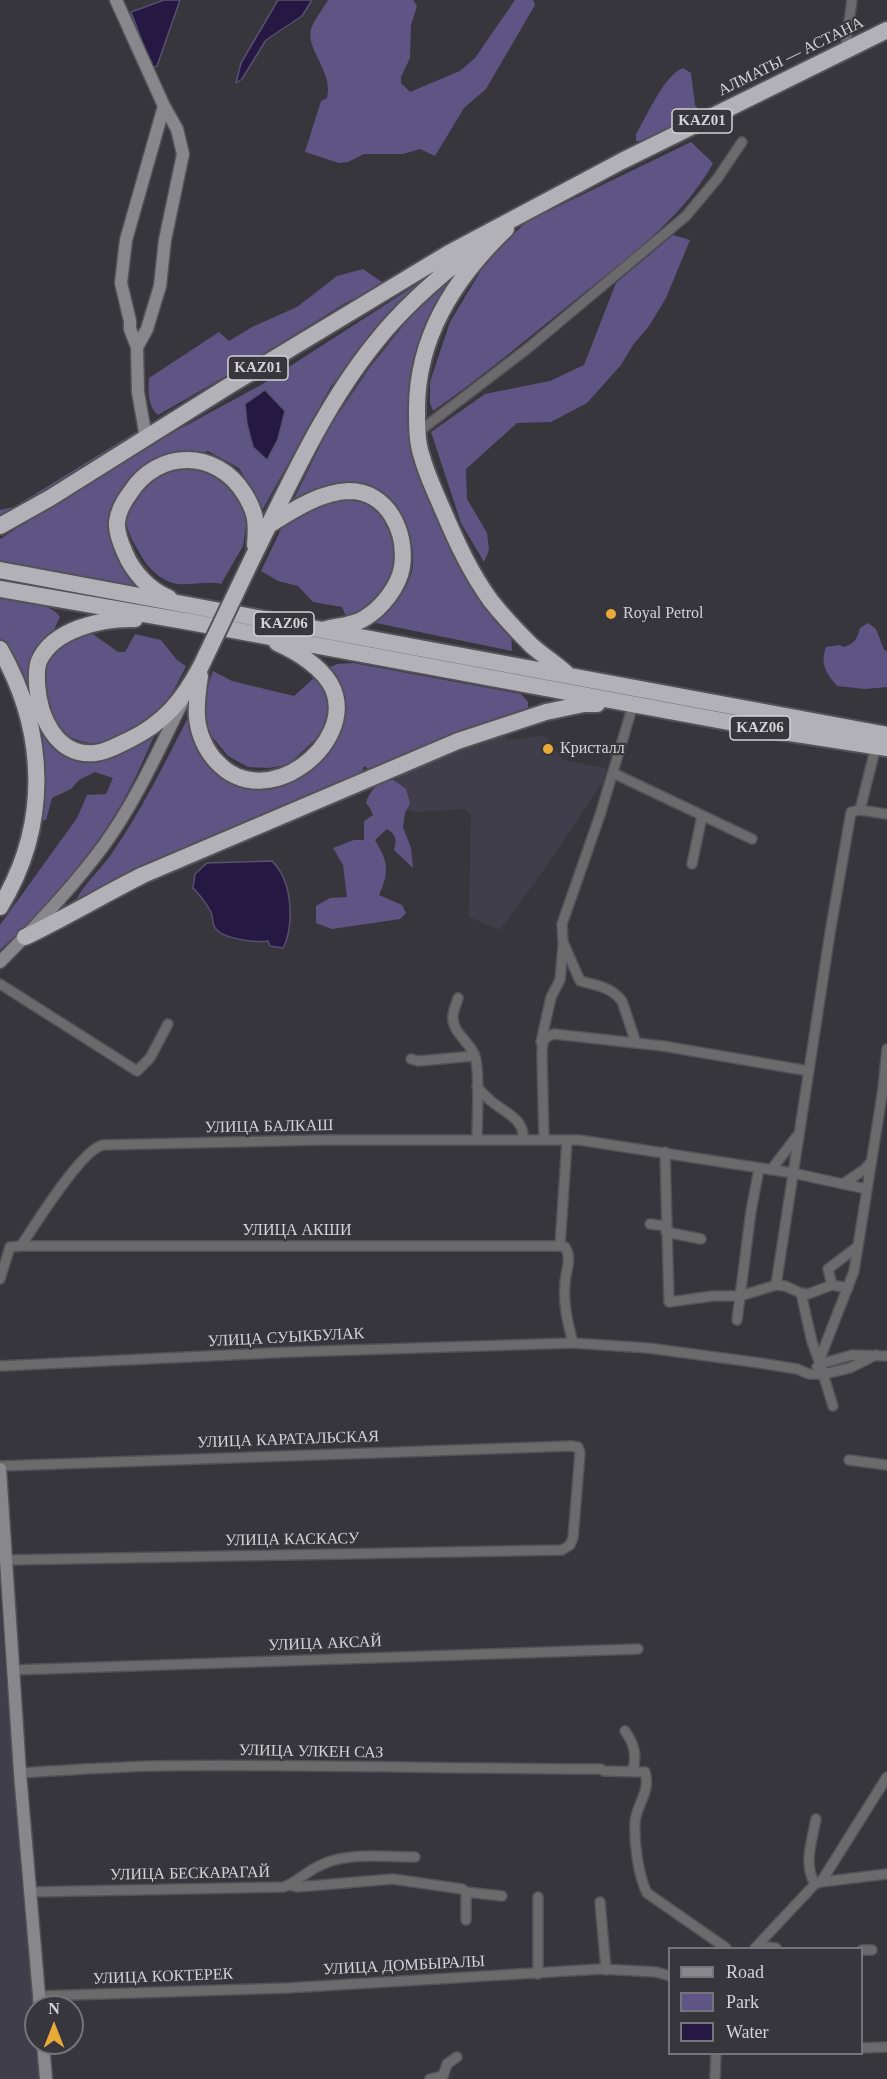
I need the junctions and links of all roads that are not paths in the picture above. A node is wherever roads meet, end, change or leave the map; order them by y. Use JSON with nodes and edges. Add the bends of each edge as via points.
{"nodes":[{"id":1,"x":116,"y":0,"type":"edge"},
{"id":2,"x":852,"y":0,"type":"edge"},
{"id":3,"x":887,"y":30,"type":"edge"},
{"id":4,"x":844,"y":51,"type":"junction"},
{"id":5,"x":164,"y":106,"type":"junction"},
{"id":6,"x":742,"y":142,"type":"dead end"},
{"id":7,"x":519,"y":216,"type":"junction"},
{"id":8,"x":137,"y":347,"type":"junction"},
{"id":9,"x":417,"y":433,"type":"junction"},
{"id":10,"x":146,"y":438,"type":"junction"},
{"id":11,"x":269,"y":525,"type":"junction"},
{"id":12,"x":0,"y":526,"type":"edge"},
{"id":13,"x":253,"y":557,"type":"junction"},
{"id":14,"x":0,"y":570,"type":"edge"},
{"id":15,"x":0,"y":589,"type":"edge"},
{"id":16,"x":193,"y":614,"type":"junction"},
{"id":17,"x":319,"y":630,"type":"junction"},
{"id":18,"x":254,"y":634,"type":"junction"},
{"id":19,"x":0,"y":649,"type":"edge"},
{"id":20,"x":201,"y":666,"type":"junction"},
{"id":21,"x":568,"y":674,"type":"junction"},
{"id":22,"x":188,"y":692,"type":"junction"},
{"id":23,"x":633,"y":705,"type":"junction"},
{"id":24,"x":714,"y":711,"type":"junction"},
{"id":25,"x":883,"y":743,"type":"edge"},
{"id":26,"x":613,"y":773,"type":"junction"},
{"id":27,"x":860,"y":810,"type":"junction"},
{"id":28,"x":887,"y":814,"type":"edge"},
{"id":29,"x":702,"y":816,"type":"junction"},
{"id":30,"x":752,"y":839,"type":"dead end"},
{"id":31,"x":693,"y":864,"type":"dead end"},
{"id":32,"x":6,"y":885,"type":"edge"},
{"id":33,"x":0,"y":907,"type":"edge"},
{"id":34,"x":25,"y":938,"type":"junction"},
{"id":35,"x":563,"y":942,"type":"junction"},
{"id":36,"x":0,"y":962,"type":"edge"},
{"id":37,"x":560,"y":980,"type":"junction"},
{"id":38,"x":580,"y":981,"type":"junction"},
{"id":39,"x":0,"y":984,"type":"edge"},
{"id":40,"x":458,"y":998,"type":"dead end"},
{"id":41,"x":168,"y":1024,"type":"dead end"},
{"id":42,"x":544,"y":1032,"type":"junction"},
{"id":43,"x":554,"y":1034,"type":"junction"},
{"id":44,"x":636,"y":1042,"type":"junction"},
{"id":45,"x":542,"y":1047,"type":"junction"},
{"id":46,"x":887,"y":1049,"type":"edge"},
{"id":47,"x":474,"y":1056,"type":"junction"},
{"id":48,"x":411,"y":1059,"type":"dead end"},
{"id":49,"x":809,"y":1071,"type":"junction"},
{"id":50,"x":477,"y":1087,"type":"junction"},
{"id":51,"x":800,"y":1131,"type":"junction"},
{"id":52,"x":523,"y":1139,"type":"junction"},
{"id":53,"x":477,"y":1140,"type":"junction"},
{"id":54,"x":544,"y":1140,"type":"junction"},
{"id":55,"x":567,"y":1141,"type":"junction"},
{"id":56,"x":665,"y":1152,"type":"junction"},
{"id":57,"x":871,"y":1162,"type":"junction"},
{"id":58,"x":759,"y":1169,"type":"junction"},
{"id":59,"x":771,"y":1170,"type":"junction"},
{"id":60,"x":793,"y":1173,"type":"junction"},
{"id":61,"x":843,"y":1184,"type":"junction"},
{"id":62,"x":867,"y":1189,"type":"junction"},
{"id":63,"x":650,"y":1224,"type":"dead end"},
{"id":64,"x":666,"y":1229,"type":"junction"},
{"id":65,"x":701,"y":1239,"type":"dead end"},
{"id":66,"x":21,"y":1246,"type":"junction"},
{"id":67,"x":560,"y":1246,"type":"junction"},
{"id":68,"x":857,"y":1246,"type":"junction"},
{"id":69,"x":0,"y":1279,"type":"edge"},
{"id":70,"x":776,"y":1285,"type":"junction"},
{"id":71,"x":832,"y":1285,"type":"junction"},
{"id":72,"x":848,"y":1288,"type":"junction"},
{"id":73,"x":801,"y":1293,"type":"junction"},
{"id":74,"x":740,"y":1296,"type":"junction"},
{"id":75,"x":737,"y":1320,"type":"dead end"},
{"id":76,"x":573,"y":1343,"type":"junction"},
{"id":77,"x":887,"y":1356,"type":"edge"},
{"id":78,"x":0,"y":1366,"type":"edge"},
{"id":79,"x":821,"y":1366,"type":"junction"},
{"id":80,"x":833,"y":1406,"type":"dead end"},
{"id":81,"x":849,"y":1460,"type":"dead end"},
{"id":82,"x":887,"y":1465,"type":"edge"},
{"id":83,"x":0,"y":1467,"type":"edge"},
{"id":84,"x":573,"y":1538,"type":"joint"},
{"id":85,"x":6,"y":1560,"type":"junction"},
{"id":86,"x":638,"y":1648,"type":"dead end"},
{"id":87,"x":13,"y":1670,"type":"junction"},
{"id":88,"x":625,"y":1731,"type":"dead end"},
{"id":89,"x":632,"y":1771,"type":"junction"},
{"id":90,"x":20,"y":1773,"type":"junction"},
{"id":91,"x":887,"y":1778,"type":"edge"},
{"id":92,"x":816,"y":1820,"type":"dead end"},
{"id":93,"x":415,"y":1857,"type":"dead end"},
{"id":94,"x":887,"y":1874,"type":"edge"},
{"id":95,"x":818,"y":1883,"type":"junction"},
{"id":96,"x":289,"y":1885,"type":"junction"},
{"id":97,"x":30,"y":1892,"type":"junction"},
{"id":98,"x":466,"y":1892,"type":"junction"},
{"id":99,"x":502,"y":1896,"type":"dead end"},
{"id":100,"x":537,"y":1897,"type":"dead end"},
{"id":101,"x":600,"y":1902,"type":"dead end"},
{"id":102,"x":466,"y":1920,"type":"dead end"},
{"id":103,"x":725,"y":1947,"type":"edge"},
{"id":104,"x":757,"y":1947,"type":"edge"},
{"id":105,"x":863,"y":1950,"type":"edge"},
{"id":106,"x":872,"y":1950,"type":"dead end"},
{"id":107,"x":606,"y":1970,"type":"junction"},
{"id":108,"x":538,"y":1974,"type":"junction"},
{"id":109,"x":668,"y":1976,"type":"edge"},
{"id":110,"x":287,"y":1988,"type":"joint"},
{"id":111,"x":39,"y":1995,"type":"edge"},
{"id":112,"x":84,"y":1999,"type":"edge"},
{"id":113,"x":887,"y":2047,"type":"edge"},
{"id":114,"x":863,"y":2048,"type":"edge"},
{"id":115,"x":44,"y":2055,"type":"edge"},
{"id":116,"x":716,"y":2055,"type":"edge"},
{"id":117,"x":457,"y":2057,"type":"dead end"},
{"id":118,"x":46,"y":2079,"type":"edge"},
{"id":119,"x":430,"y":2079,"type":"edge"},
{"id":120,"x":715,"y":2079,"type":"edge"}],
"edges":[{"from":1,"to":5,"type":"street"},
{"from":2,"to":4,"type":"street"},
{"from":3,"to":4,"type":"highway","name":"АЛМАТЫ — АСТАНА","number":"KАZ01"},
{"from":4,"to":7,"type":"highway","name":"АЛМАТЫ — АСТАНА","number":"KАZ01"},
{"from":5,"to":8,"type":"street","via":[[123,260],[121,283]]},
{"from":5,"to":8,"type":"street","via":[[177,129],[183,154],[160,286],[151,319]]},
{"from":6,"to":9,"type":"street","via":[[686,216]]},
{"from":7,"to":9,"type":"highway","number":"KАZ01","via":[[474,261],[441,312],[420,371]]},
{"from":7,"to":10,"type":"highway","number":"KАZ01","via":[[449,253]]},
{"from":7,"to":11,"type":"highway","number":"KАZ01","via":[[432,283],[375,343],[346,383]]},
{"from":8,"to":10,"type":"street","via":[[138,392]]},
{"from":9,"to":21,"type":"highway","number":"KАZ01","via":[[421,456],[458,548],[478,582],[532,646]]},
{"from":10,"to":12,"type":"highway","number":"KАZ01"},
{"from":11,"to":13,"type":"highway","number":"KАZ01"},
{"from":11,"to":17,"type":"highway","via":[[296,508],[348,491],[372,497],[392,513],[403,551],[402,569],[395,585],[363,620]]},
{"from":13,"to":16,"type":"highway","via":[[257,523],[254,512],[228,473],[196,460],[176,460],[148,473],[134,486],[117,523],[130,566],[146,584]]},
{"from":13,"to":20,"type":"highway","number":"KАZ01","bridge":true},
{"from":14,"to":16,"type":"highway","number":"KАZ06"},
{"from":15,"to":16,"type":"highway","number":"KАZ06"},
{"from":16,"to":17,"type":"highway","number":"KАZ06"},
{"from":16,"to":18,"type":"highway","number":"KАZ06"},
{"from":16,"to":22,"type":"highway","number":"KАZ01","via":[[93,624],[51,644],[38,663],[37,676],[40,706],[47,724],[56,738],[78,752],[108,750],[140,734],[163,719]]},
{"from":17,"to":21,"type":"highway","number":"KАZ06"},
{"from":18,"to":20,"type":"highway","via":[[302,657],[321,672],[333,689],[336,712],[329,736],[293,772],[277,780],[249,781],[235,777],[212,758],[197,718]]},
{"from":18,"to":23,"type":"highway","number":"KАZ06"},
{"from":19,"to":32,"type":"highway","via":[[21,692],[37,773],[35,817],[27,849]]},
{"from":20,"to":22,"type":"highway","number":"KАZ01"},
{"from":21,"to":24,"type":"highway","number":"KАZ06"},
{"from":22,"to":34,"type":"street","via":[[145,778],[104,845]]},
{"from":23,"to":24,"type":"highway","number":"KАZ06"},
{"from":23,"to":26,"type":"street"},
{"from":23,"to":34,"type":"highway","via":[[584,704],[546,712],[458,741],[143,875]]},
{"from":24,"to":25,"type":"highway","number":"KАZ06"},
{"from":25,"to":27,"type":"street"},
{"from":26,"to":29,"type":"street"},
{"from":26,"to":35,"type":"street","via":[[561,924]]},
{"from":27,"to":28,"type":"street"},
{"from":27,"to":49,"type":"street","via":[[851,812]]},
{"from":29,"to":30,"type":"street"},
{"from":29,"to":31,"type":"street"},
{"from":32,"to":33,"type":"highway"},
{"from":34,"to":36,"type":"street"},
{"from":35,"to":37,"type":"street"},
{"from":35,"to":38,"type":"street"},
{"from":37,"to":38,"type":"street"},
{"from":37,"to":42,"type":"street","via":[[551,997]]},
{"from":38,"to":44,"type":"street","via":[[618,996]]},
{"from":39,"to":41,"type":"street","via":[[137,1071],[150,1058]]},
{"from":40,"to":47,"type":"street","via":[[452,1017]]},
{"from":42,"to":43,"type":"street"},
{"from":42,"to":45,"type":"street"},
{"from":43,"to":44,"type":"street"},
{"from":43,"to":45,"type":"street","via":[[545,1038]]},
{"from":44,"to":49,"type":"street"},
{"from":45,"to":54,"type":"street"},
{"from":46,"to":57,"type":"street"},
{"from":47,"to":48,"type":"street"},
{"from":47,"to":50,"type":"street"},
{"from":49,"to":51,"type":"street"},
{"from":50,"to":52,"type":"street","via":[[517,1120],[524,1130]]},
{"from":50,"to":53,"type":"street"},
{"from":51,"to":59,"type":"street"},
{"from":51,"to":60,"type":"street"},
{"from":52,"to":53,"type":"street","name":"УЛИЦА БАЛКАШ"},
{"from":52,"to":54,"type":"street","name":"УЛИЦА БАЛКАШ"},
{"from":53,"to":66,"type":"street","name":"УЛИЦА БАЛКАШ","via":[[99,1146],[50,1202]]},
{"from":54,"to":55,"type":"street","name":"УЛИЦА БАЛКАШ"},
{"from":55,"to":56,"type":"street","name":"УЛИЦА БАЛКАШ"},
{"from":55,"to":67,"type":"street"},
{"from":56,"to":58,"type":"street","name":"УЛИЦА БАЛКАШ"},
{"from":56,"to":64,"type":"street"},
{"from":57,"to":61,"type":"street"},
{"from":57,"to":62,"type":"street"},
{"from":58,"to":59,"type":"street","name":"УЛИЦА БАЛКАШ"},
{"from":58,"to":74,"type":"street"},
{"from":59,"to":60,"type":"street","name":"УЛИЦА БАЛКАШ"},
{"from":60,"to":61,"type":"street","name":"УЛИЦА БАЛКАШ"},
{"from":60,"to":70,"type":"street"},
{"from":61,"to":62,"type":"street","name":"УЛИЦА БАЛКАШ"},
{"from":62,"to":68,"type":"street"},
{"from":63,"to":64,"type":"street"},
{"from":64,"to":65,"type":"street"},
{"from":64,"to":74,"type":"street","via":[[669,1302]]},
{"from":66,"to":67,"type":"street","name":"УЛИЦА АКШИ"},
{"from":66,"to":69,"type":"street","via":[[10,1247]]},
{"from":67,"to":76,"type":"street","via":[[569,1255],[565,1312]]},
{"from":68,"to":71,"type":"street","via":[[830,1265],[828,1276]]},
{"from":68,"to":72,"type":"street"},
{"from":70,"to":73,"type":"street"},
{"from":70,"to":74,"type":"street"},
{"from":71,"to":72,"type":"street"},
{"from":71,"to":73,"type":"street"},
{"from":72,"to":79,"type":"street"},
{"from":73,"to":79,"type":"street"},
{"from":74,"to":75,"type":"street"},
{"from":76,"to":78,"type":"street","name":"УЛИЦА СУЫКБУЛАК"},
{"from":76,"to":79,"type":"street","name":"УЛИЦА СУЫКБУЛАК","via":[[648,1348],[760,1363],[809,1374]]},
{"from":77,"to":79,"type":"street","name":"УЛИЦА СУЫКБУЛАК","via":[[876,1355],[850,1368]]},
{"from":79,"to":80,"type":"street"},
{"from":81,"to":82,"type":"street"},
{"from":83,"to":84,"type":"street","name":"УЛИЦА КАРАТАЛЬСКАЯ","via":[[578,1447]]},
{"from":83,"to":85,"type":"street"},
{"from":84,"to":85,"type":"street","name":"УЛИЦА КАСКАСУ","via":[[562,1550]]},
{"from":85,"to":87,"type":"street"},
{"from":86,"to":87,"type":"street","name":"УЛИЦА АКСАЙ"},
{"from":87,"to":90,"type":"street"},
{"from":88,"to":89,"type":"street","via":[[635,1751]]},
{"from":89,"to":90,"type":"street","name":"УЛИЦА УЛКЕН САЗ","via":[[154,1766]]},
{"from":89,"to":103,"type":"street","via":[[645,1772],[648,1781],[635,1821],[641,1881],[647,1893]]},
{"from":90,"to":97,"type":"street"},
{"from":91,"to":95,"type":"street"},
{"from":92,"to":95,"type":"street","via":[[808,1874]]},
{"from":93,"to":96,"type":"street","name":"УЛИЦА БЕСКАРАГАЙ","via":[[336,1860]]},
{"from":94,"to":95,"type":"street"},
{"from":95,"to":104,"type":"street"},
{"from":96,"to":97,"type":"street","name":"УЛИЦА БЕСКАРАГАЙ"},
{"from":96,"to":98,"type":"street","via":[[393,1879]]},
{"from":97,"to":111,"type":"street"},
{"from":98,"to":99,"type":"street"},
{"from":98,"to":102,"type":"street"},
{"from":100,"to":108,"type":"street"},
{"from":101,"to":107,"type":"street"},
{"from":105,"to":106,"type":"street"},
{"from":107,"to":108,"type":"street","name":"УЛИЦА ДОМБЫРАЛЫ"},
{"from":107,"to":109,"type":"street","name":"УЛИЦА ДОМБЫРАЛЫ"},
{"from":108,"to":110,"type":"street","name":"УЛИЦА ДОМБЫРАЛЫ"},
{"from":110,"to":112,"type":"street","name":"УЛИЦА КОКТЕРЕК"},
{"from":113,"to":114,"type":"street"},
{"from":115,"to":118,"type":"street"},
{"from":116,"to":120,"type":"street"},
{"from":117,"to":119,"type":"street","via":[[447,2064],[443,2076]]}]}
